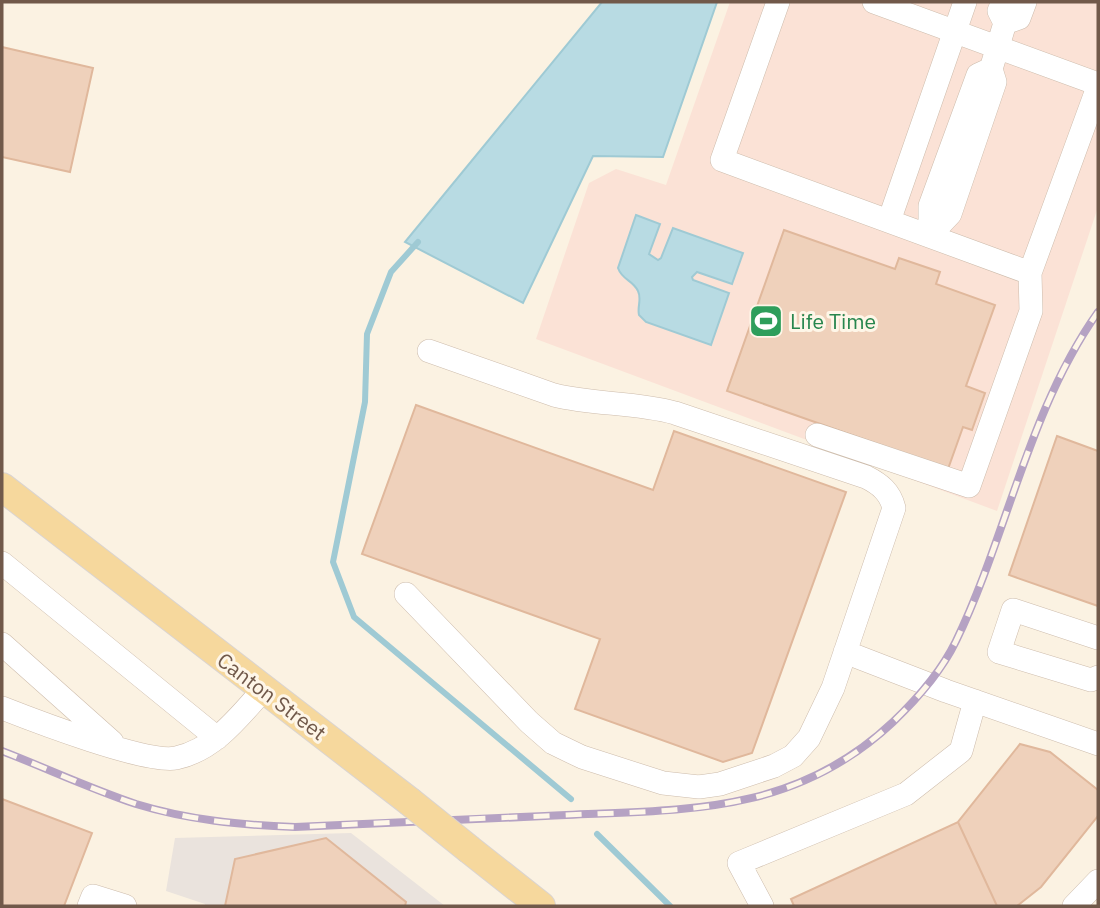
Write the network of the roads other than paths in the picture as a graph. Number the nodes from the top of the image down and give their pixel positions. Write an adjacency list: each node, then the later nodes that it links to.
1 (778, 2): 9 (lane)
2 (874, 2): 6 (lane)
3 (965, 2): 6 (lane)
4 (1025, 2): 5 (lane)
5 (1004, 12): 7 (lane)
6 (955, 31): 7 (lane); 9 (lane)
7 (998, 47): 8 (lane); 10 (lane)
8 (1098, 86): 11 (lane)
9 (889, 221): 10 (lane)
10 (930, 235): 11 (lane)
11 (1030, 274): 13 (lane)
12 (429, 351): 19 (lane)
13 (817, 435)
14 (2, 487): 21 (main road, Canton Street)
15 (2, 563): 24 (lane)
16 (406, 594): 19 (lane)
17 (1098, 638): 20 (lane)
18 (2, 644): 26 (lane)
19 (845, 652): 22 (lane)
20 (1098, 677)
21 (263, 690): 24 (lane); 30 (main road, Canton Street, bridge)
22 (975, 701): 25 (lane); 31 (lane)
23 (2, 708): 26 (lane)
24 (217, 738): 26 (lane)
25 (1098, 744)
26 (120, 748)
27 (1098, 881): 32 (lane)
28 (89, 906): 29 (lane)
29 (125, 906)
30 (541, 906)
31 (762, 906)
32 (1074, 906)

